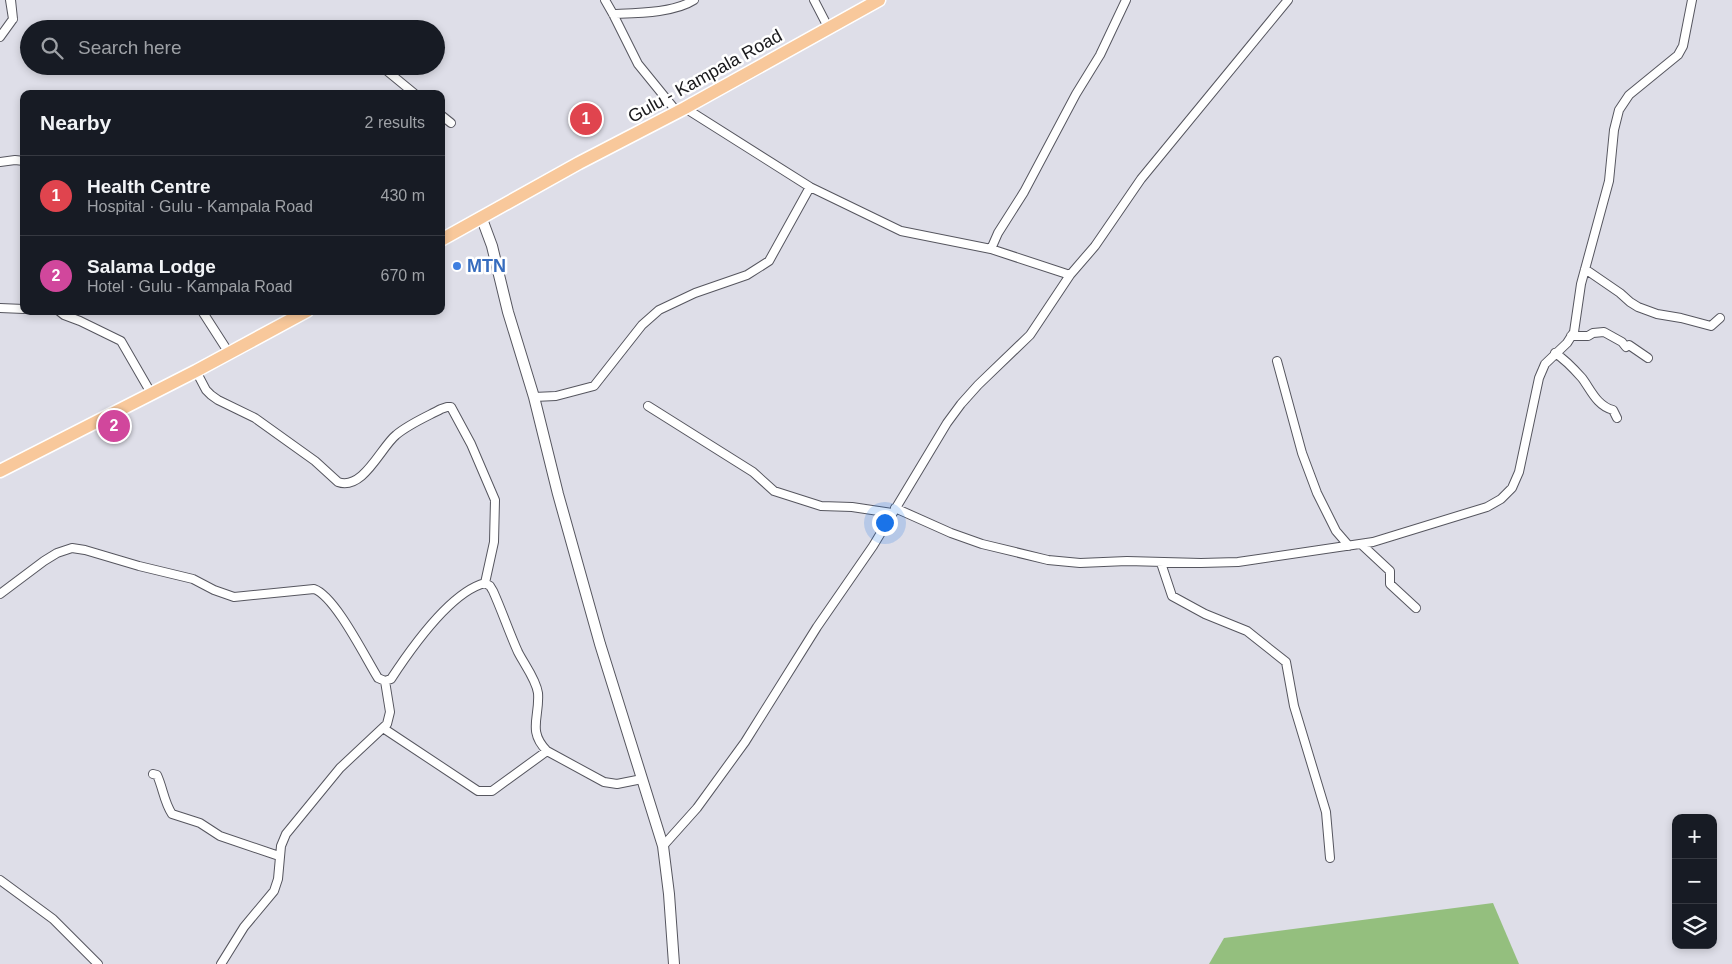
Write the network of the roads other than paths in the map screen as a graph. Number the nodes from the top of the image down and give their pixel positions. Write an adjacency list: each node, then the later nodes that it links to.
1 (11, 0): 11 (street)
2 (604, 0): 9 (street)
3 (694, 0): 9 (street)
4 (814, 0): 10 (street)
5 (879, 0): 10 (main road, Gulu - Kampala Road)
6 (1126, 0): 22 (street)
7 (1288, 0): 24 (street)
8 (1692, 0): 23 (street)
9 (614, 14): 14 (street)
10 (829, 28): 14 (main road, Gulu - Kampala Road)
11 (0, 36)
12 (392, 75): 13 (street)
13 (410, 90)
14 (681, 110): 19 (street); 20 (main road, Gulu - Kampala Road)
15 (445, 118): 16 (street)
16 (451, 123)
17 (20, 160): 18 (street)
18 (0, 162)
19 (810, 187): 22 (street); 38 (street)
20 (482, 219): 21 (main road, Gulu - Kampala Road); 38 (street)
21 (445, 238)
22 (991, 248): 24 (street)
23 (1585, 269): 30 (street); 31 (street)
24 (1070, 275): 42 (street)
25 (0, 308): 26 (street)
26 (20, 308)
27 (64, 315): 37 (street)
28 (205, 315): 32 (street)
29 (300, 315): 32 (main road)
30 (1720, 318)
31 (1571, 336): 33 (street); 34 (street)
32 (229, 353): 36 (main road)
33 (1555, 353): 40 (street); 43 (street)
34 (1648, 358)
35 (1277, 361): 44 (street)
36 (196, 371): 37 (main road); 46 (street)
37 (150, 393): 41 (main road)
38 (534, 397): 53 (street)
39 (648, 406): 42 (street)
40 (1617, 418)
41 (0, 471)
42 (894, 510): 45 (street); 54 (street)
43 (1361, 544): 44 (street); 48 (street)
44 (1349, 546): 45 (street)
45 (1161, 563): 56 (street)
46 (485, 582): 49 (street); 51 (street)
47 (0, 594): 49 (street)
48 (1416, 608)
49 (386, 682): 50 (street)
50 (383, 728): 51 (street); 55 (street)
51 (547, 751): 53 (street)
52 (153, 774): 55 (street)
53 (642, 779): 54 (street)
54 (663, 846): 60 (street)
55 (279, 856): 59 (street)
56 (1330, 858)
57 (0, 880): 58 (street)
58 (98, 964)
59 (221, 964)
60 (674, 964)

